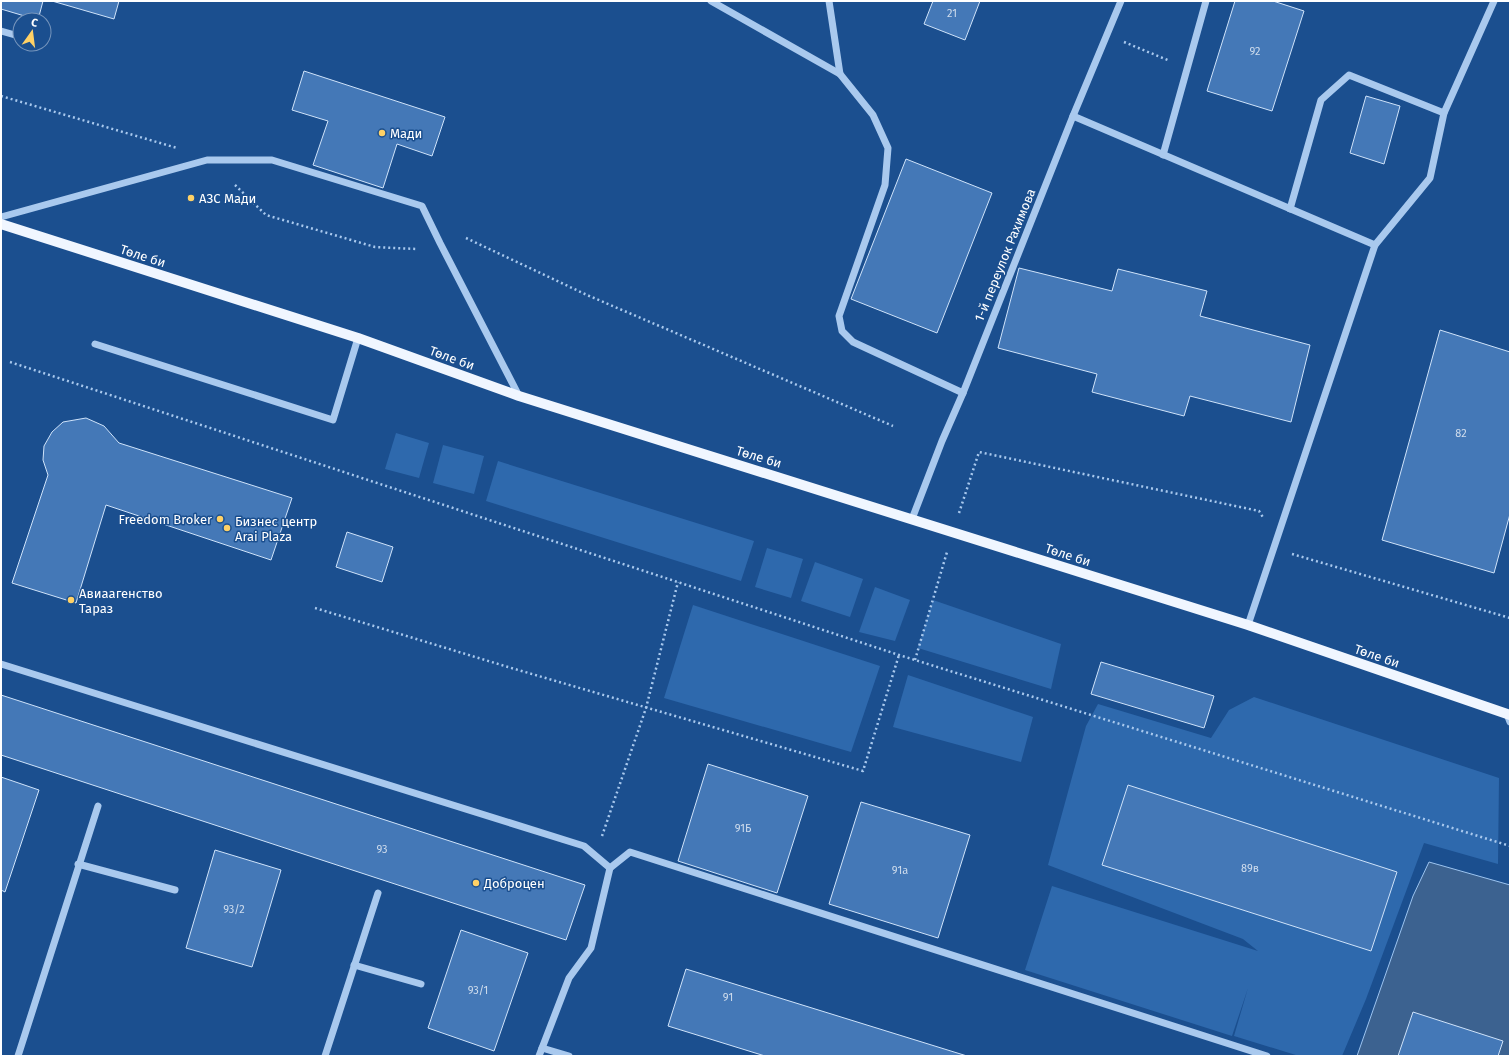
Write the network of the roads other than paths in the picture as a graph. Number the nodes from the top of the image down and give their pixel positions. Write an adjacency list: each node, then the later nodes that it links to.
1 (711, 1): 8 (street)
2 (829, 1): 8 (street)
3 (1121, 1): 10 (street, 1-й переулок Рахимова)
4 (1206, 1): 11 (street)
5 (1494, 1): 9 (street)
6 (1, 31): 7 (street)
7 (12, 34)
8 (840, 74): 18 (street)
9 (1444, 113): 12 (street); 15 (street)
10 (1073, 116): 11 (street); 18 (street, 1-й переулок Рахимова)
11 (1163, 155): 12 (street)
12 (1290, 208): 15 (street)
13 (1, 217): 19 (street)
14 (1, 224): 16 (main road, Төле би)
15 (1376, 245): 21 (street)
16 (358, 338): 17 (street); 19 (main road, Төле би)
17 (95, 344)
18 (963, 393): 20 (street, 1-й переулок Рахимова)
19 (519, 396): 20 (main road, Төле би)
20 (912, 519): 21 (main road, Төле би)
21 (1248, 625): 23 (main road, Төле би)
22 (1, 664): 26 (street)
23 (1509, 717)
24 (98, 806): 25 (street)
25 (78, 864): 27 (street); 32 (street)
26 (610, 868): 31 (street); 36 (street)
27 (175, 890)
28 (378, 893): 29 (street)
29 (354, 964): 30 (street); 33 (street)
30 (421, 984)
31 (542, 1048): 34 (street); 35 (street)
32 (18, 1056)
33 (325, 1056)
34 (539, 1056)
35 (569, 1056)
36 (1267, 1056)

